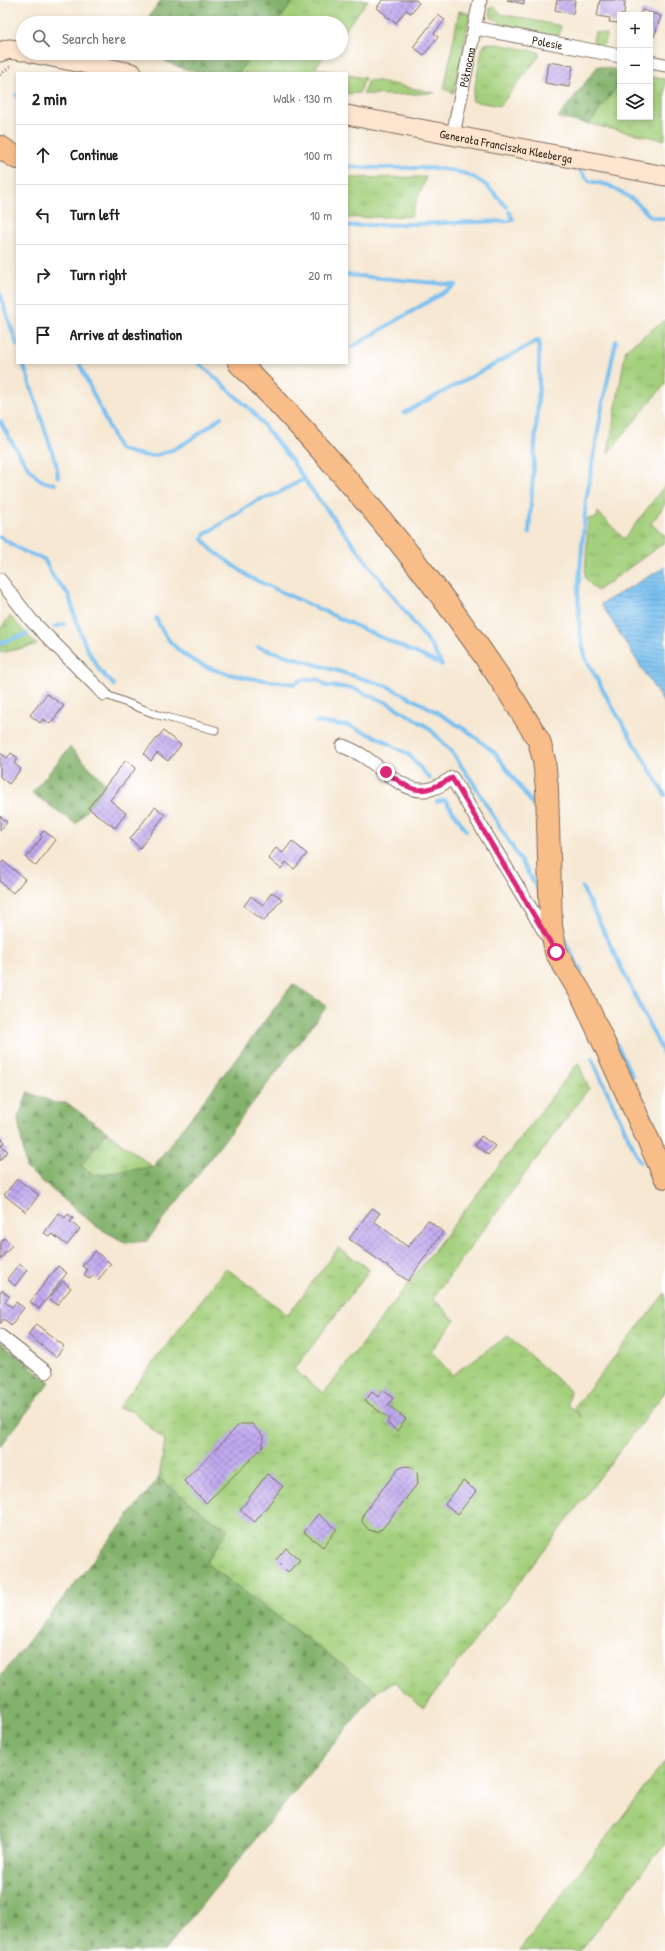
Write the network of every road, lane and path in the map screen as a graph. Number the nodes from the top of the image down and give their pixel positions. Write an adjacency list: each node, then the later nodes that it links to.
1 (480, 0): 2 (street, Północna)
2 (475, 28): 3 (street, Polesie); 9 (street, Północna)
3 (617, 55)
4 (67, 60): 7 (main road)
5 (653, 63): 6 (street)
6 (665, 65)
7 (127, 72)
8 (348, 114): 9 (main road, Generała Franciszka Kleeberga)
9 (453, 135): 12 (main road, Generała Franciszka Kleeberga)
10 (0, 147): 11 (highway)
11 (16, 157)
12 (665, 176)
13 (240, 364): 18 (highway)
14 (0, 580): 15 (street)
15 (104, 694): 16 (lane)
16 (215, 730)
17 (344, 746): 18 (street)
18 (556, 952): 19 (highway)
19 (665, 1177)
20 (0, 1336): 21 (street)
21 (46, 1372)

